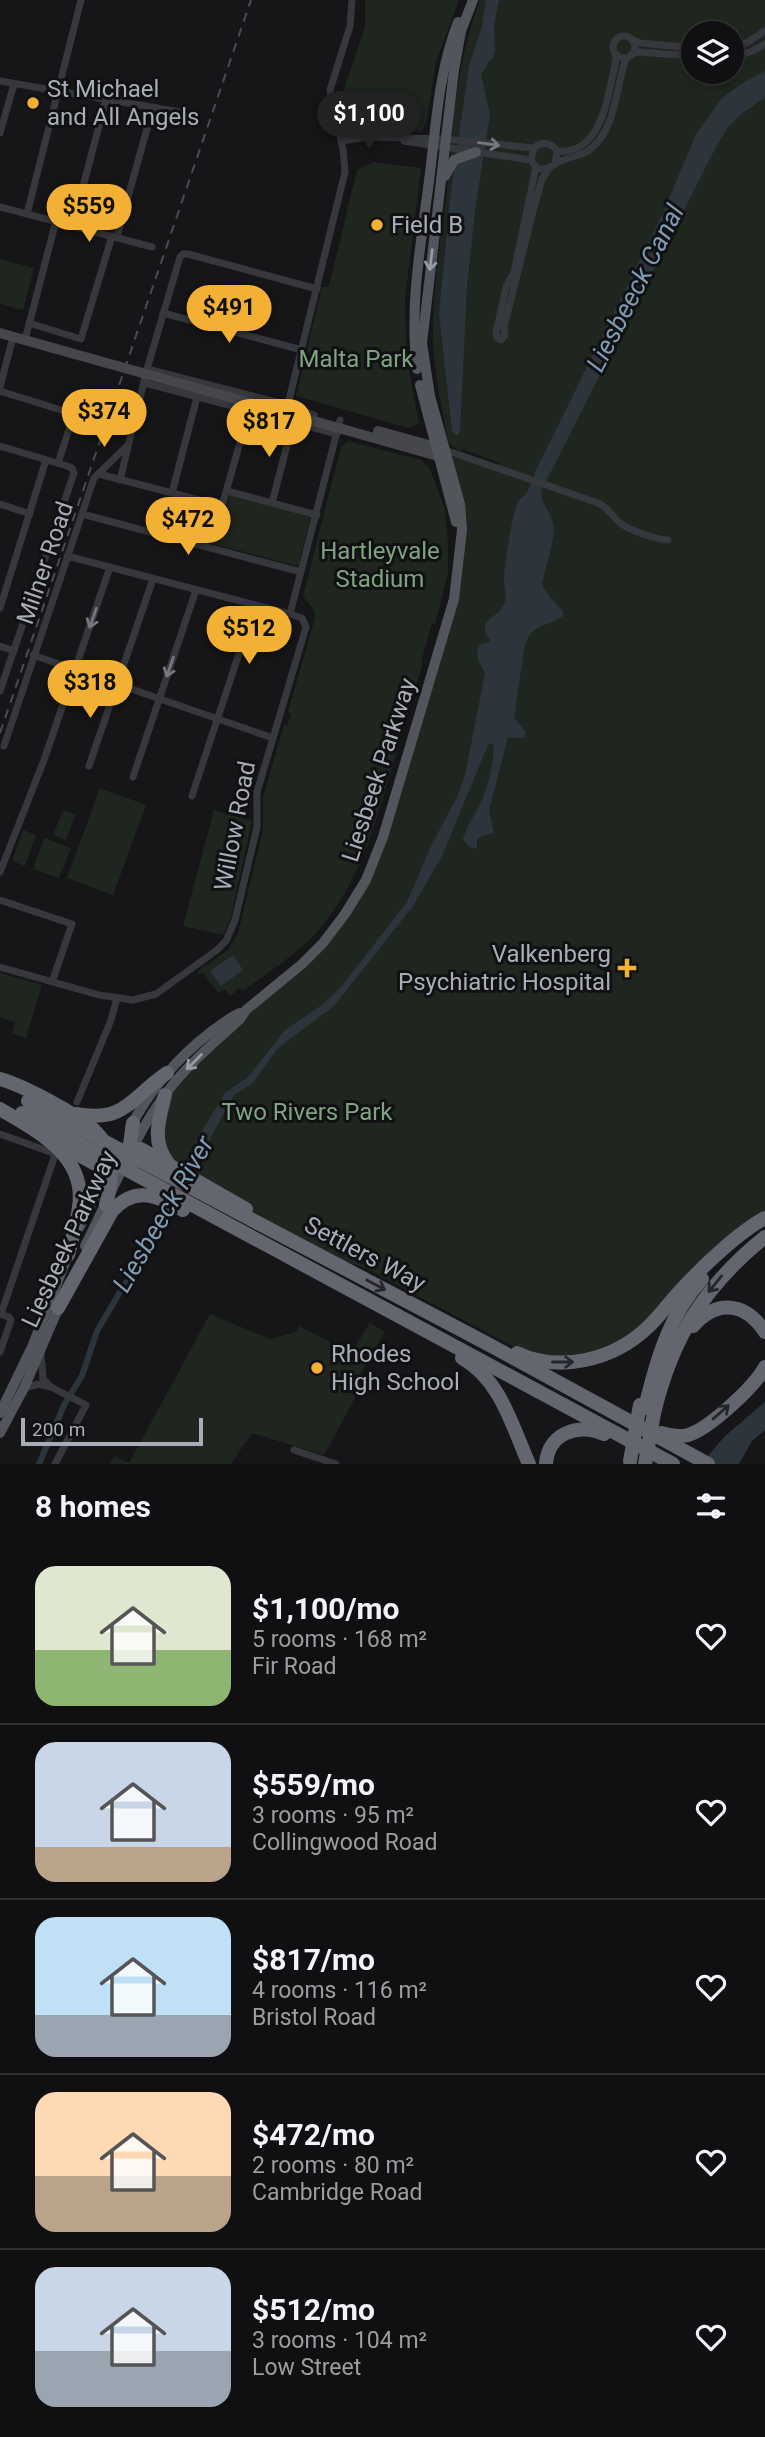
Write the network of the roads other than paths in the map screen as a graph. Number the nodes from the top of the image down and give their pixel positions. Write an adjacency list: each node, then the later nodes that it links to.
1 (82, 0): 16 (street)
2 (352, 0): 21 (street)
3 (467, 0): 22 (main road, Liesbeek Parkway)
4 (473, 0): 22 (main road, Liesbeek Parkway)
5 (765, 31): 7 (street)
6 (632, 40): 9 (street); 11 (street); 13 (street)
7 (744, 43)
8 (765, 44): 10 (street)
9 (681, 47)
10 (744, 54)
11 (615, 55): 13 (street); 24 (street)
12 (681, 55): 13 (street)
13 (629, 56): 27 (street)
14 (0, 81): 15 (street)
15 (14, 84): 16 (street); 20 (street)
16 (58, 92): 17 (street); 30 (street)
17 (106, 99): 18 (street); 32 (street)
18 (153, 107): 19 (street); 33 (street)
19 (197, 115)
20 (0, 134)
21 (341, 141): 22 (street); 35 (street)
22 (439, 143): 23 (street, one-way to 23); 25 (street); 28 (main road, Liesbeek Parkway); 51 (main road, Liesbeek Parkway)
23 (534, 148): 24 (street); 26 (street)
24 (556, 151): 27 (street)
25 (476, 152): 26 (street); 28 (main road)
26 (534, 164): 27 (street); 27 (street)
27 (552, 166)
28 (439, 194): 51 (main road, Liesbeek Parkway, one-way to 51)
29 (0, 207): 30 (street)
30 (27, 214): 31 (street)
31 (56, 221): 32 (street); 37 (street)
32 (73, 225): 33 (street)
33 (115, 237): 34 (street); 37 (street)
34 (152, 247)
35 (317, 289): 36 (street); 40 (street)
36 (163, 313): 40 (street); 41 (street)
37 (29, 323): 39 (street)
38 (0, 333): 39 (main road)
39 (19, 339): 43 (street); 45 (main road, bridge)
40 (302, 350): 46 (street)
41 (147, 369): 42 (street); 46 (street)
42 (145, 383): 44 (street); 49 (street)
43 (0, 389): 53 (street)
44 (197, 397): 45 (street); 57 (street)
45 (249, 407): 46 (main road); 47 (street); 56 (street)
46 (287, 409): 48 (main road); 48 (main road)
47 (293, 422): 48 (street); 58 (street)
48 (338, 427): 51 (main road); 62 (street)
49 (129, 444): 54 (street, Milner Road); 55 (street)
50 (0, 446): 52 (street)
51 (442, 453): 63 (street); 90 (main road, Liesbeek Parkway)
52 (46, 460): 53 (street); 60 (street)
53 (58, 463): 73 (street)
54 (99, 474): 55 (street); 61 (street, Milner Road)
55 (120, 480): 57 (street)
56 (227, 491): 57 (street); 58 (street)
57 (172, 493)
58 (272, 503): 62 (street)
59 (0, 505): 60 (street)
60 (30, 514): 70 (street)
61 (82, 514): 64 (street, Milner Road); 66 (street)
62 (317, 514): 66 (street)
63 (668, 540)
64 (67, 556): 65 (street); 74 (street, Milner Road)
65 (110, 567): 67 (street); 75 (street, one-way to 75)
66 (301, 572): 71 (street)
67 (153, 579): 68 (street); 76 (street)
68 (196, 590): 69 (street); 78 (street, one-way to 78)
69 (255, 605): 71 (street); 79 (street)
70 (0, 608)
71 (290, 614): 80 (street, Willow Road)
72 (0, 646): 73 (street)
73 (14, 650): 77 (street)
74 (33, 655): 75 (street); 81 (street, Milner Road)
75 (75, 669): 76 (street); 85 (street)
76 (117, 684): 78 (street); 82 (street)
77 (0, 691)
78 (160, 698): 79 (street); 83 (street)
79 (217, 718): 80 (street); 84 (street)
80 (273, 738): 89 (street, Willow Road)
81 (4, 746)
82 (89, 766)
83 (133, 777)
84 (192, 796)
85 (0, 872)
86 (0, 900): 88 (street)
87 (0, 967): 88 (street)
88 (52, 982): 89 (street)
89 (117, 998): 97 (street)
90 (246, 1010): 91 (main road, Liesbeek Parkway); 94 (main road, Liesbeek Parkway, one-way to 94)
91 (167, 1073): 97 (highway); 99 (main road, Liesbeek Parkway)
92 (0, 1079): 97 (highway)
93 (0, 1085): 96 (highway, Settlers Way)
94 (165, 1095): 102 (main road, Liesbeek Parkway); 104 (highway)
95 (0, 1101): 96 (highway, Settlers Way)
96 (25, 1107): 108 (highway, Settlers Way, bridge)
97 (74, 1107): 103 (highway)
98 (0, 1109): 100 (highway)
99 (133, 1123): 102 (highway); 103 (main road, Liesbeek Parkway)
100 (37, 1132): 103 (highway); 111 (highway)
101 (0, 1133): 114 (street)
102 (132, 1153): 103 (highway); 104 (highway); 105 (highway); 106 (main road, Liesbeek Parkway)
103 (112, 1163): 106 (highway); 111 (main road, Liesbeek Parkway)
104 (174, 1169): 110 (highway)
105 (163, 1199): 112 (highway); 113 (highway)
106 (106, 1205): 113 (main road, Liesbeek Parkway)
107 (765, 1220): 117 (highway, one-way to 107); 125 (highway)
108 (254, 1230): 110 (highway, Settlers Way); 112 (highway, Settlers Way)
109 (765, 1237): 125 (highway, one-way to 125)
110 (315, 1253): 117 (highway, Settlers Way, one-way to 117)
111 (68, 1255): 123 (main road, Liesbeek Parkway)
112 (293, 1259): 115 (highway, Settlers Way)
113 (58, 1308): 119 (main road, Liesbeek Parkway)
114 (1, 1314): 118 (street)
115 (409, 1322): 128 (highway, Settlers Way); 133 (highway)
116 (765, 1332): 125 (highway)
117 (486, 1343): 126 (highway, Settlers Way)
118 (0, 1352)
119 (40, 1352): 121 (street); 122 (main road, Liesbeek Parkway)
120 (765, 1367): 126 (highway, one-way to 120)
121 (51, 1387): 122 (street); 131 (street)
122 (24, 1388): 127 (main road, Liesbeek Parkway)
123 (5, 1393): 124 (main road, Liesbeek Parkway)
124 (1, 1407)
125 (649, 1407): 130 (highway, bridge)
126 (628, 1420): 136 (highway, Settlers Way)
127 (0, 1433)
128 (632, 1442): 134 (highway); 135 (highway, Settlers Way)
129 (294, 1450): 132 (street)
130 (634, 1463)
131 (55, 1464)
132 (337, 1464)
133 (529, 1464)
134 (546, 1464)
135 (673, 1464)
136 (708, 1464)

